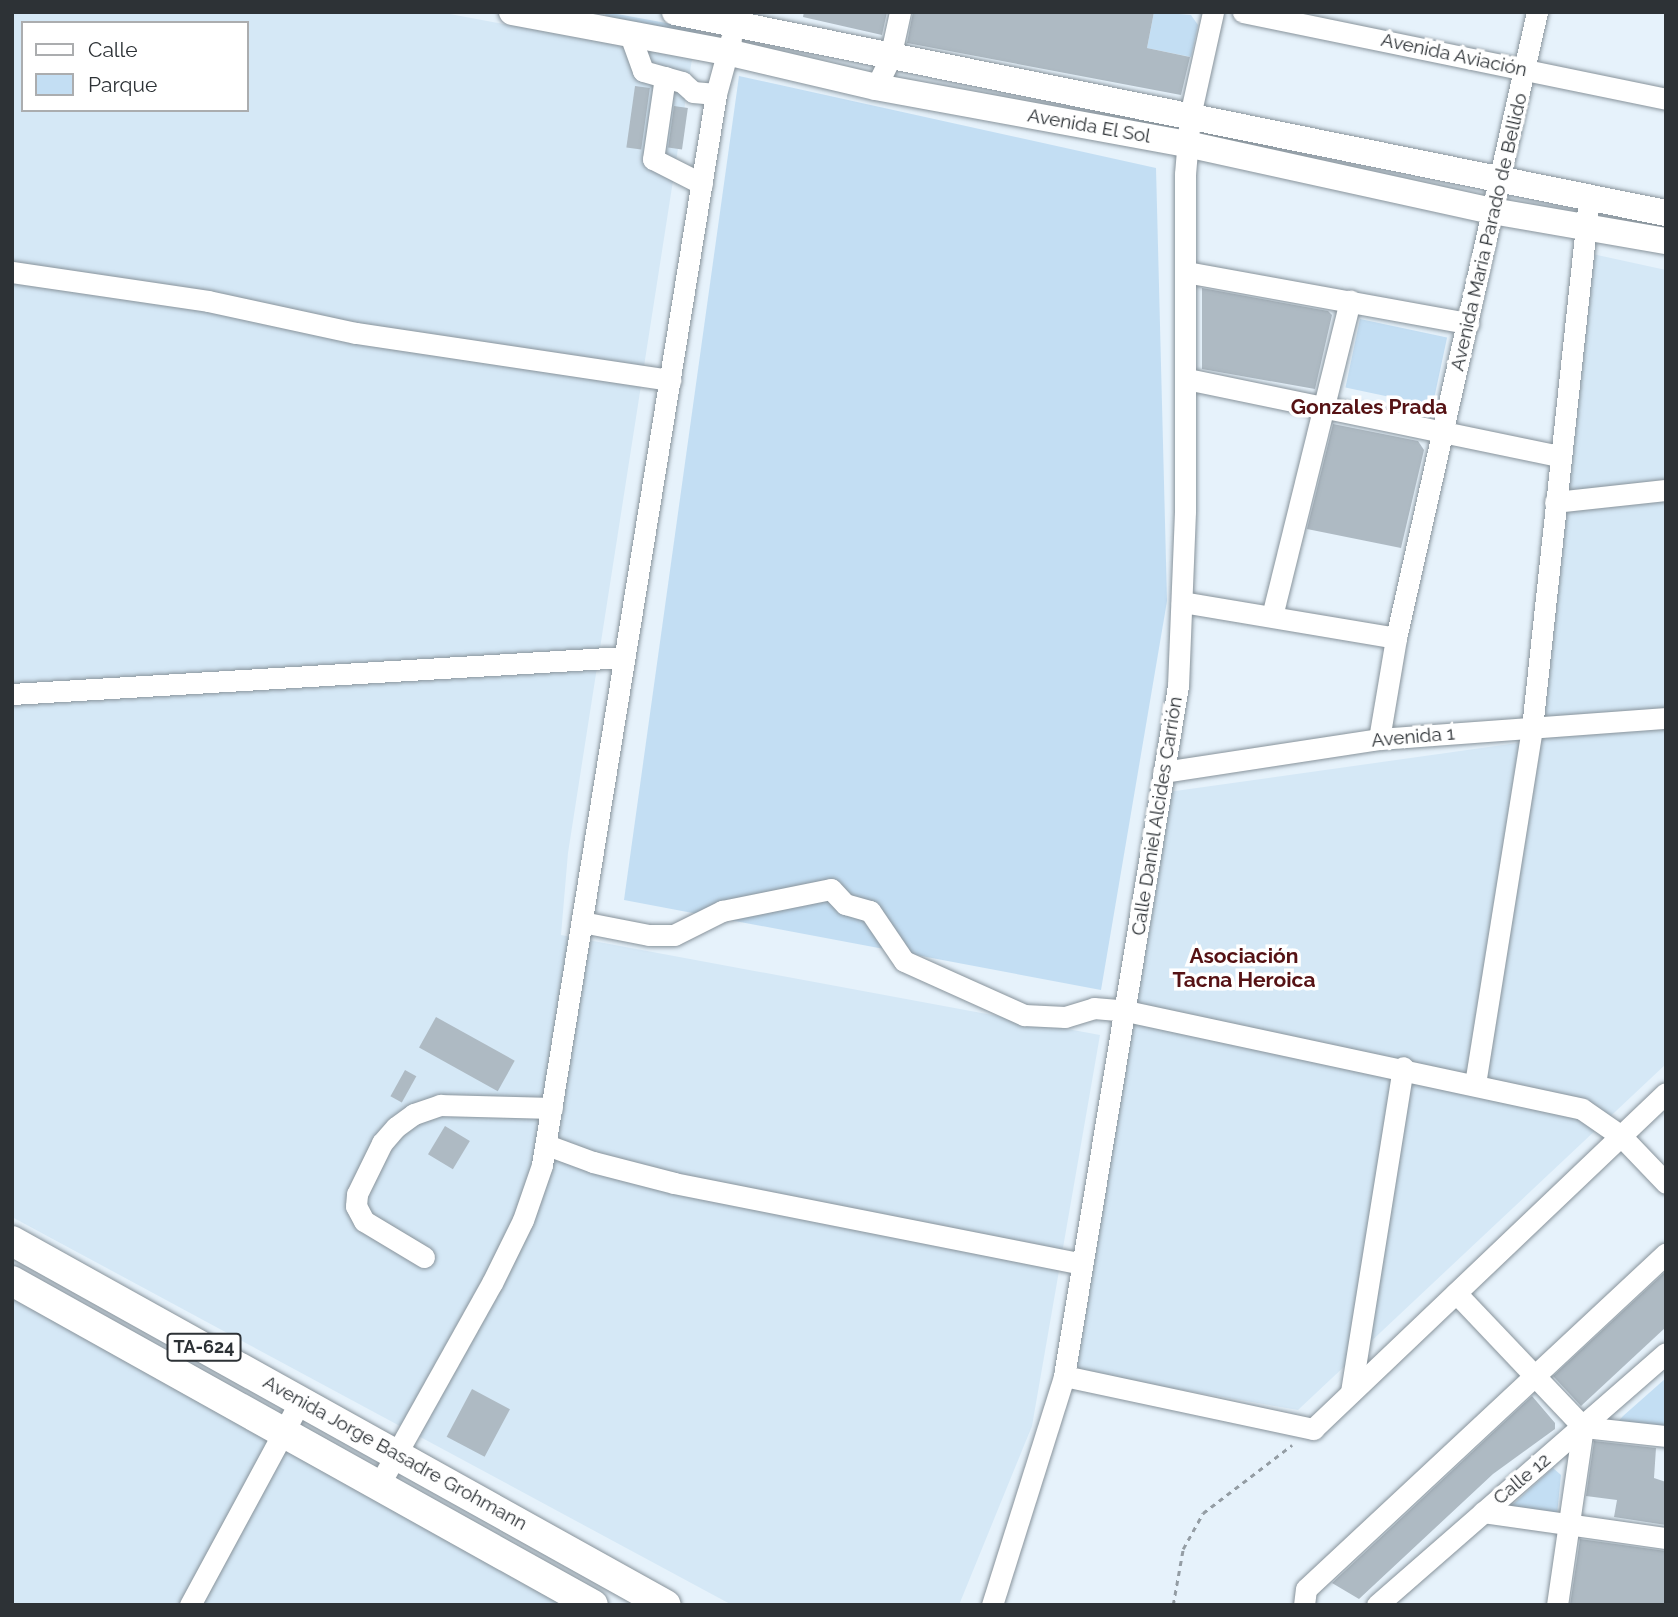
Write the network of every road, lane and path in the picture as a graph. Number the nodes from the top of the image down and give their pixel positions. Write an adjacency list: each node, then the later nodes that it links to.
1 (512, 12): 7 (main road, Avenida El Sol)
2 (675, 12): 8 (main road, Avenida El Sol)
3 (900, 12): 11 (street)
4 (1213, 12): 17 (street, Calle Daniel Alcides Carrión)
5 (1243, 12): 12 (street, Avenida Aviación)
6 (1537, 12): 12 (street, Avenida Maria Parado de Bellido)
7 (581, 18): 9 (main road, Avenida El Sol)
8 (732, 25): 10 (street); 11 (main road, Avenida El Sol)
9 (630, 35): 10 (main road, Avenida El Sol); 13 (street)
10 (731, 54): 14 (main road, Avenida El Sol); 15 (street)
11 (890, 58): 14 (street); 17 (main road, Avenida El Sol)
12 (1525, 70): 16 (street, Avenida Aviación); 19 (street, Avenida Maria Parado de Bellido)
13 (665, 77): 15 (street); 20 (street)
14 (876, 87): 18 (main road, Avenida El Sol)
15 (716, 94): 20 (street)
16 (1666, 99)
17 (1190, 116): 18 (street, Calle Daniel Alcides Carrión); 19 (main road, Avenida El Sol)
18 (1188, 144): 22 (main road, Avenida El Sol); 27 (street, Calle Daniel Alcides Carrión)
19 (1501, 180): 21 (main road, Avenida El Sol); 22 (street, Avenida Maria Parado de Bellido)
20 (702, 184): 31 (street)
21 (1589, 198): 23 (main road, Avenida El Sol); 24 (street)
22 (1492, 211): 24 (main road, Avenida El Sol); 29 (street, Avenida Maria Parado de Bellido)
23 (1666, 213)
24 (1584, 225): 25 (main road, Avenida El Sol); 34 (street)
25 (1666, 241)
26 (12, 272): 31 (street)
27 (1186, 272): 28 (street); 30 (street, Calle Daniel Alcides Carrión)
28 (1350, 301): 29 (street); 32 (street)
29 (1468, 323): 33 (street, Avenida Maria Parado de Bellido)
30 (1187, 379): 32 (street); 37 (street, Calle Daniel Alcides Carrión)
31 (671, 380): 40 (street)
32 (1322, 410): 33 (street); 38 (street)
33 (1445, 433): 34 (street); 39 (street, Avenida Maria Parado de Bellido)
34 (1560, 456): 36 (street)
35 (1666, 490): 36 (street)
36 (1555, 502): 43 (street)
37 (1182, 602): 38 (street); 45 (street, Calle Daniel Alcides Carrión)
38 (1272, 616): 39 (street)
39 (1396, 639): 44 (street, Avenida Maria Parado de Bellido)
40 (624, 657): 41 (street); 46 (street)
41 (12, 694)
42 (1666, 718): 43 (street, Avenida 1)
43 (1532, 728): 44 (street, Avenida 1); 49 (street)
44 (1379, 739): 45 (street, Avenida 1)
45 (1163, 772): 47 (street, Calle Daniel Alcides Carrión)
46 (582, 922): 47 (street); 51 (street)
47 (1126, 1011): 48 (street); 58 (street, Calle Daniel Alcides Carrión)
48 (1403, 1067): 49 (street); 64 (street)
49 (1475, 1084): 52 (street)
50 (1666, 1093): 52 (street)
51 (552, 1108): 53 (street); 57 (street)
52 (1621, 1136): 54 (street); 60 (street)
53 (547, 1145): 58 (street); 70 (street)
54 (1666, 1183)
55 (12, 1241): 65 (highway, Avenida Jorge Basadre Grohmann / TA-624)
56 (1666, 1253): 62 (street)
57 (424, 1256)
58 (1082, 1265): 63 (street, Calle Daniel Alcides Carrión)
59 (12, 1281): 68 (highway, Avenida Jorge Basadre Grohmann / TA-624)
60 (1456, 1293): 62 (street); 64 (street)
61 (1666, 1353): 66 (street, Calle 12)
62 (1533, 1374): 66 (street); 80 (street)
63 (1064, 1376): 67 (street); 78 (street, Calle Daniel Alcides Carrión)
64 (1351, 1392): 67 (street)
65 (301, 1400): 68 (street); 70 (highway, Avenida Jorge Basadre Grohmann / TA-624)
66 (1583, 1427): 69 (street); 72 (street, Calle 12); 73 (street)
67 (1313, 1429): 79 (path)
68 (284, 1432): 71 (highway, Avenida Jorge Basadre Grohmann / TA-624); 75 (street)
69 (1666, 1436)
70 (397, 1453): 71 (street); 77 (highway, Avenida Jorge Basadre Grohmann / TA-624)
71 (379, 1485): 76 (highway, Avenida Jorge Basadre Grohmann / TA-624)
72 (1483, 1512): 73 (street); 81 (street, Calle 12)
73 (1566, 1526): 74 (street); 82 (street)
74 (1666, 1538)
75 (190, 1605)
76 (593, 1605)
77 (666, 1605)
78 (992, 1605)
79 (1173, 1605)
80 (1304, 1605)
81 (1377, 1605)
82 (1557, 1605)

